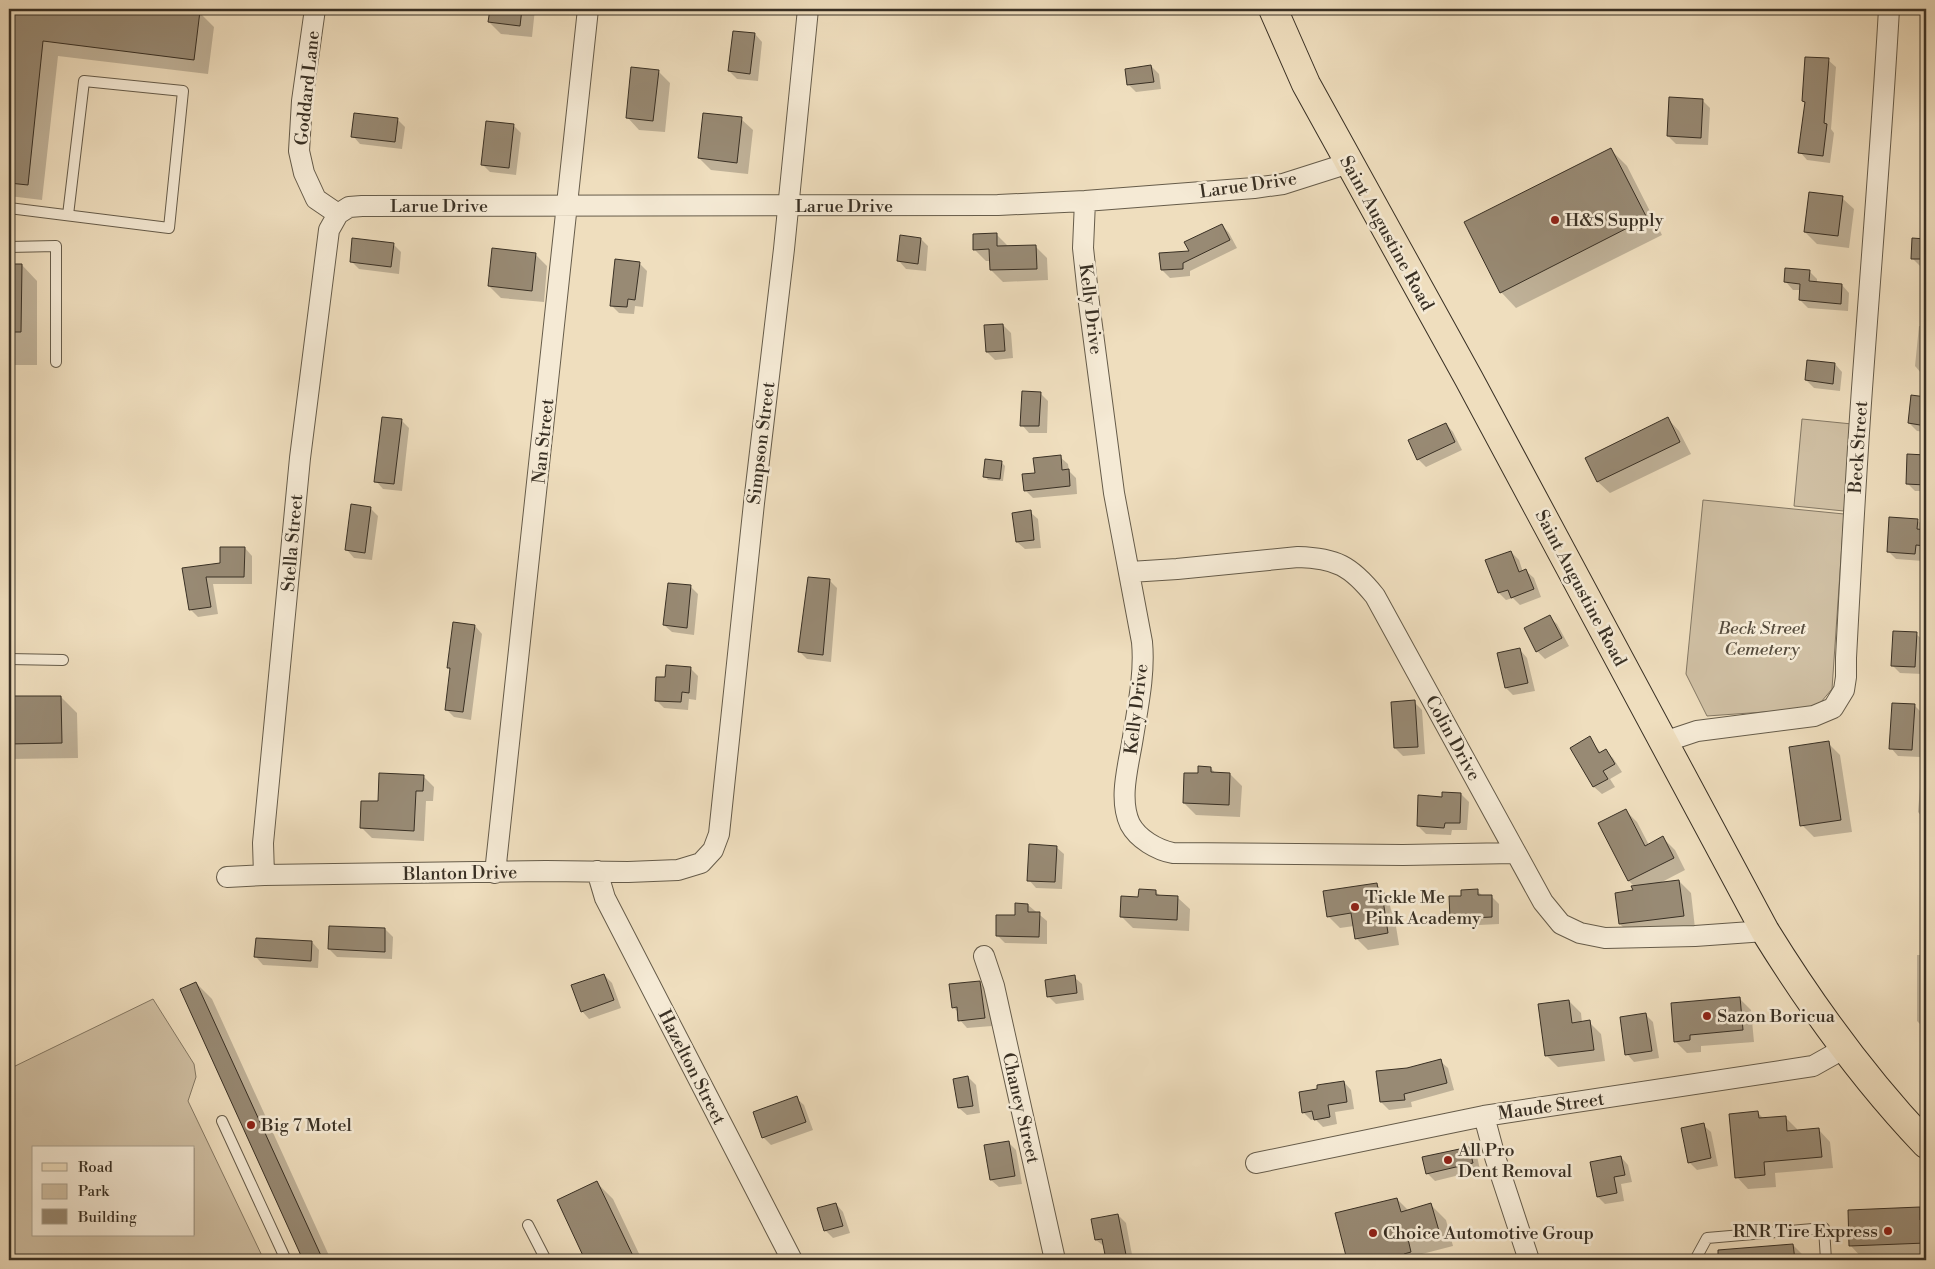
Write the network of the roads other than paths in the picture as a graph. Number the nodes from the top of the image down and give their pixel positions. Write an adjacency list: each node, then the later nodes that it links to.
1 (315, 9): 11 (street, Goddard Lane)
2 (588, 9): 8 (street, Nan Street)
3 (808, 9): 9 (street, Simpson Street)
4 (1273, 9): 6 (main road, Saint Augustine Road)
5 (1889, 9): 18 (street, Beck Street)
6 (1348, 163): 7 (street, Larue Drive); 18 (main road, Saint Augustine Road)
7 (1085, 201): 9 (street, Larue Drive); 15 (street, Kelly Drive)
8 (567, 206): 9 (street, Larue Drive); 11 (street, Larue Drive); 22 (street, Nan Street)
9 (788, 206): 20 (street, Simpson Street)
10 (9, 208): 12 (lane)
11 (338, 214): 23 (street, Stella Street)
12 (68, 215): 12 (lane)
13 (9, 247): 14 (lane)
14 (56, 362)
15 (1130, 572): 19 (street, Colin Drive); 19 (street, Kelly Drive)
16 (9, 659): 17 (lane)
17 (63, 660)
18 (1664, 742): 25 (main road, Saint Augustine Road)
19 (1515, 853): 25 (street, Colin Drive)
20 (693, 865): 21 (street, Blanton Drive)
21 (597, 871): 22 (street, Blanton Drive); 35 (street, Hazelton Street)
22 (495, 873): 23 (street, Blanton Drive)
23 (264, 875): 24 (street, Blanton Drive)
24 (227, 877)
25 (1765, 931): 27 (main road, Saint Augustine Road)
26 (984, 956): 36 (street, Chaney Street)
27 (1844, 1048): 28 (street, Maude Street); 30 (main road, Saint Augustine Road)
28 (1484, 1116): 31 (street, Maude Street); 37 (street)
29 (222, 1121): 33 (lane)
30 (1926, 1144)
31 (1256, 1163)
32 (528, 1225): 34 (lane)
33 (286, 1260)
34 (546, 1260)
35 (792, 1260)
36 (1055, 1260)
37 (1529, 1260)
38 (1695, 1260): 39 (lane)
39 (1826, 1260)

